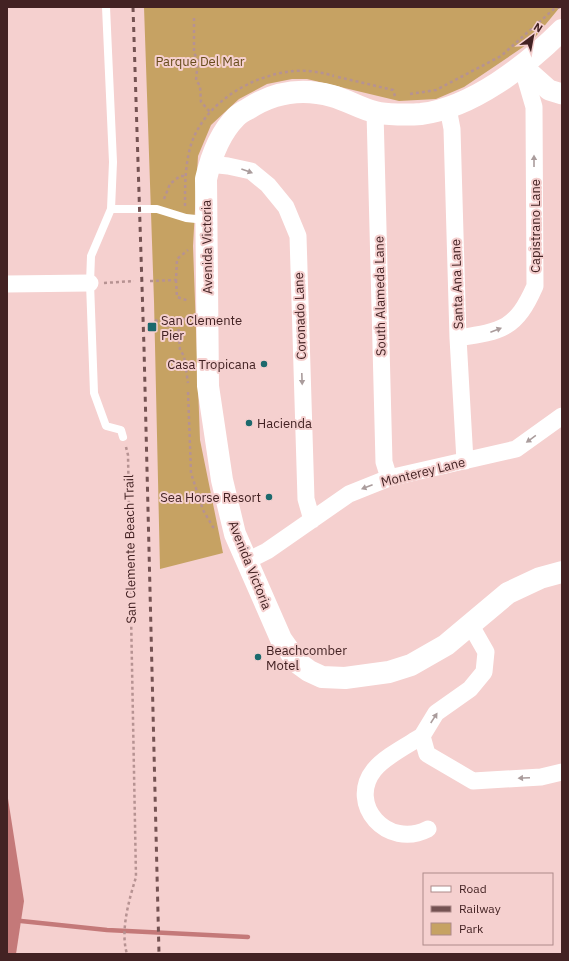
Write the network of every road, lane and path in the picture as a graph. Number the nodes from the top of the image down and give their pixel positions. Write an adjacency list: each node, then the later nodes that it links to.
1 (106, 7): 12 (lane)
2 (194, 18): 8 (path)
3 (562, 30): 4 (main road, Avenida Victoria)
4 (522, 66): 5 (street); 6 (main road, Avenida Victoria); 24 (street, Capistrano Lane, one-way to 4)
5 (562, 94)
6 (448, 108): 7 (main road, Avenida Victoria); 24 (street, Santa Ana Lane)
7 (375, 112): 9 (main road, Avenida Victoria); 28 (street, South Alameda Lane)
8 (211, 113)
9 (209, 164): 13 (main road, Avenida Victoria); 29 (street, Coronado Lane, one-way to 29)
10 (180, 176): 11 (path)
11 (165, 195)
12 (111, 209): 13 (lane); 18 (lane)
13 (206, 220): 21 (main road, Avenida Victoria)
14 (177, 259): 15 (path)
15 (176, 280): 17 (path); 20 (path)
16 (134, 281): 18 (path)
17 (150, 281)
18 (95, 283): 19 (street); 26 (lane)
19 (7, 284)
20 (177, 297)
21 (208, 308): 23 (path); 30 (main road, Avenida Victoria)
22 (155, 320): 23 (path)
23 (178, 323): 30 (path)
24 (458, 338): 27 (street, Santa Ana Lane)
25 (562, 416): 27 (street, Monterey Lane, one-way to 27)
26 (123, 437): 37 (path, San Clemente Beach Trail)
27 (465, 461): 28 (street, Monterey Lane)
28 (389, 478): 29 (street, Monterey Lane, one-way to 29)
29 (312, 520): 31 (street, Monterey Lane)
30 (235, 534): 31 (main road, Avenida Victoria)
31 (246, 561): 33 (main road, Avenida Victoria)
32 (562, 572): 33 (main road, Avenida Victoria)
33 (470, 624): 34 (street, one-way to 33)
34 (422, 736): 35 (street, one-way to 34); 36 (street)
35 (562, 772)
36 (428, 829)
37 (127, 954)

